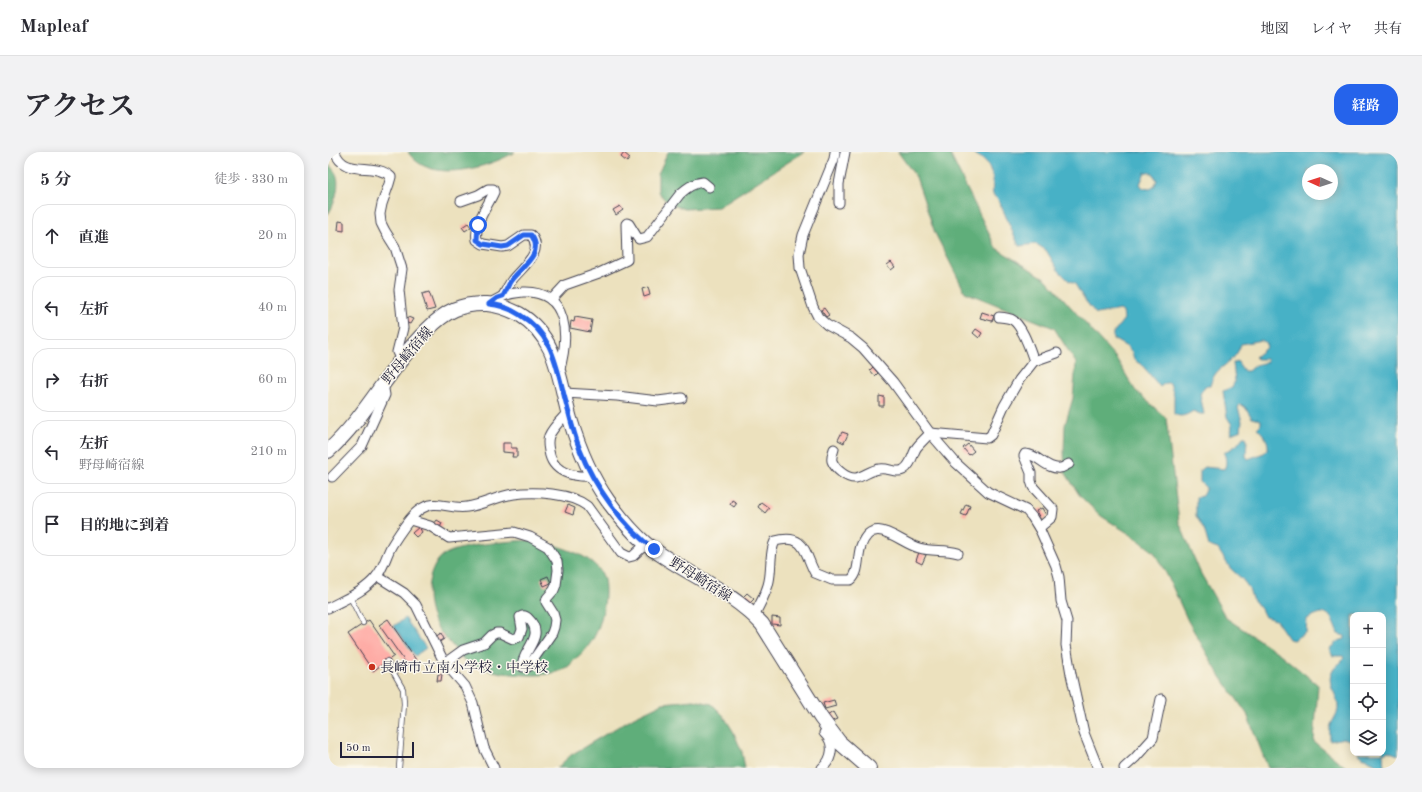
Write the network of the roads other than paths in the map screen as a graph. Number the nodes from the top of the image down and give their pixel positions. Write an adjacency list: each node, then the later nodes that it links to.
1 (335, 152): 12 (street)
2 (836, 152): 19 (street)
3 (845, 152): 6 (street)
4 (709, 187): 8 (street)
5 (461, 201): 7 (street)
6 (839, 203)
7 (503, 296): 8 (street); 9 (street)
8 (551, 300): 14 (street)
9 (489, 304): 12 (main road, 野母崎宿線); 14 (main road, 野母崎宿線)
10 (998, 317): 13 (street)
11 (1057, 353): 13 (street)
12 (401, 360): 15 (main road, 野母崎宿線)
13 (1034, 361): 19 (street)
14 (559, 372): 16 (main road, 野母崎宿線)
15 (383, 384): 21 (main road, 野母崎宿線); 24 (street)
16 (564, 392): 17 (street); 18 (main road, 野母崎宿線)
17 (682, 398)
18 (568, 412): 23 (main road, 野母崎宿線); 23 (street)
19 (930, 433): 20 (street); 26 (street)
20 (834, 449)
21 (328, 451)
22 (1069, 464): 26 (street)
23 (592, 476): 27 (main road, 野母崎宿線)
24 (332, 477)
25 (410, 520): 27 (street); 29 (street); 35 (street)
26 (1039, 528): 42 (street)
27 (646, 544): 32 (main road, 野母崎宿線)
28 (958, 553): 32 (street)
29 (377, 576): 30 (street); 35 (street)
30 (350, 596): 31 (street); 33 (lane)
31 (328, 608)
32 (754, 616): 37 (main road, 野母崎宿線)
33 (363, 624)
34 (387, 661): 38 (lane)
35 (445, 663): 39 (street)
36 (1161, 700): 43 (street)
37 (824, 722): 40 (street); 41 (main road, 野母崎宿線)
38 (400, 768)
39 (494, 768)
40 (822, 768)
41 (869, 768)
42 (1098, 768)
43 (1124, 768)

